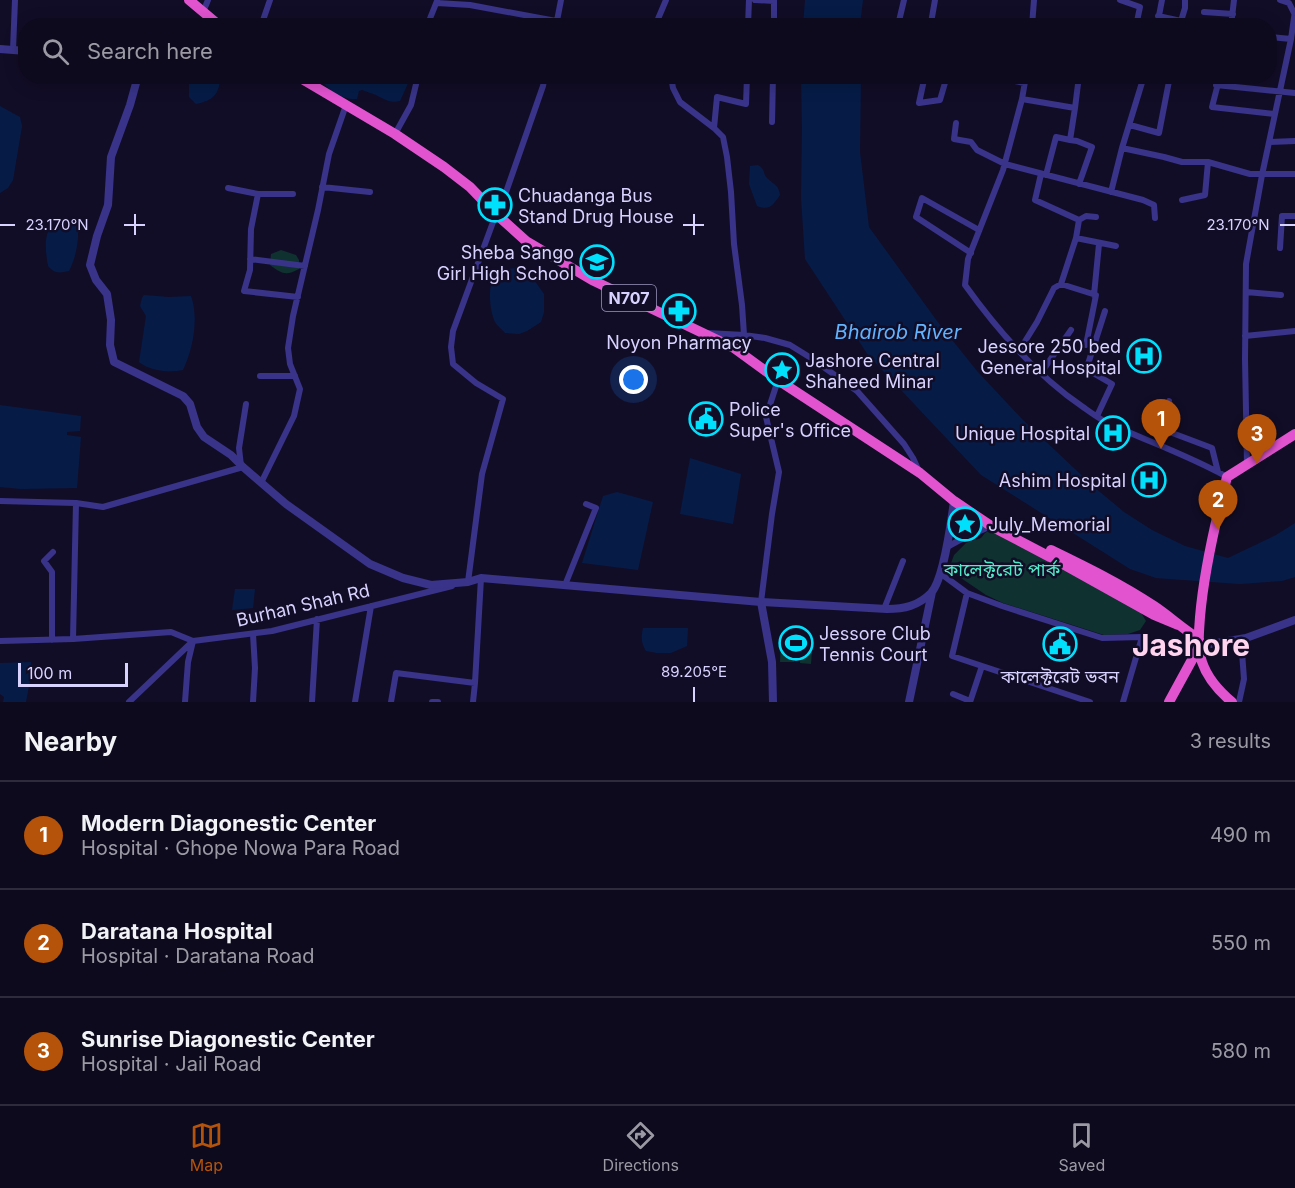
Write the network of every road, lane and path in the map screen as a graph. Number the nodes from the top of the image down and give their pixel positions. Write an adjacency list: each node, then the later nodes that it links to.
1 (15, 0): 42 (street)
2 (189, 0): 20 (highway)
3 (208, 0): 20 (street)
4 (270, 0): 25 (street)
5 (561, 0): 28 (street)
6 (666, 0): 29 (street)
7 (749, 0): 30 (street)
8 (755, 0): 18 (street)
9 (904, 0): 32 (street)
10 (935, 0): 33 (street)
11 (1034, 0): 34 (street)
12 (1120, 0): 35 (street)
13 (1162, 0): 23 (street)
14 (1185, 0): 37 (street)
15 (1234, 0): 22 (street)
16 (1280, 0): 21 (street)
17 (437, 1): 26 (street); 27 (street)
18 (774, 1): 31 (street)
19 (1204, 12): 22 (street)
20 (203, 13): 24 (highway)
21 (1295, 13): 40 (street)
22 (1233, 14): 38 (street)
23 (1158, 16): 36 (street)
24 (210, 18)
25 (264, 18)
26 (430, 18)
27 (531, 18)
28 (557, 18)
29 (658, 18)
30 (748, 18)
31 (774, 18)
32 (900, 18)
33 (932, 18)
34 (1033, 18)
35 (1138, 18)
36 (1167, 18)
37 (1182, 18)
38 (1232, 18)
39 (1277, 38): 40 (street)
40 (1291, 39): 58 (street)
41 (0, 49): 42 (street)
42 (13, 50): 43 (street)
43 (18, 50)
44 (136, 84): 121 (street)
45 (311, 84): 61 (highway, N707)
46 (416, 84): 68 (street)
47 (543, 84): 86 (street)
48 (672, 84): 67 (street)
49 (747, 84): 67 (street)
50 (773, 84): 64 (street)
51 (923, 84): 52 (street)
52 (945, 84)
53 (1024, 84): 60 (street)
54 (1078, 84): 62 (street)
55 (1142, 84): 66 (street)
56 (1168, 84): 66 (street)
57 (1216, 85): 58 (street); 63 (street)
58 (1280, 91): 59 (street); 63 (street)
59 (1295, 93)
60 (1022, 99): 62 (street); 74 (street)
61 (346, 104): 68 (highway, N707); 79 (street)
62 (1076, 108): 69 (street)
63 (1275, 114): 71 (street)
64 (772, 122)
65 (956, 123): 74 (street)
66 (1130, 125): 72 (street)
67 (714, 128): 108 (street)
68 (395, 134): 86 (highway, N707)
69 (1070, 140): 75 (street); 78 (street)
70 (1295, 141): 71 (street)
71 (1269, 142): 77 (street)
72 (1122, 148): 73 (street); 82 (street)
73 (1208, 162): 77 (street); 85 (street)
74 (1005, 164): 75 (street); 91 (street)
75 (1043, 174): 78 (street); 90 (street)
76 (1295, 174): 77 (street)
77 (1262, 175): 100 (street)
78 (1079, 184): 82 (street)
79 (322, 187): 81 (street); 98 (street)
80 (228, 188): 83 (street)
81 (370, 192)
82 (1111, 192): 89 (street)
83 (258, 194): 84 (street); 97 (street)
84 (293, 194)
85 (1182, 200)
86 (496, 214): 107 (highway, N707); 136 (street)
87 (1295, 216): 95 (street)
88 (1096, 217): 90 (street)
89 (1155, 218)
90 (1079, 220): 92 (street)
91 (980, 230): 96 (street); 96 (street)
92 (1076, 238): 93 (street); 99 (street)
93 (1099, 244): 94 (street); 101 (street)
94 (1116, 246)
95 (1280, 248)
96 (970, 253): 111 (street)
97 (250, 259): 98 (street); 103 (street)
98 (305, 266): 103 (street)
99 (1061, 284): 101 (street); 111 (street)
100 (1246, 292): 102 (street); 109 (street)
101 (1094, 295): 110 (street)
102 (1281, 295)
103 (298, 297): 114 (street)
104 (1105, 311): 118 (street)
105 (1071, 330): 112 (street)
106 (1295, 331): 109 (street)
107 (702, 332): 108 (street); 115 (highway, N707)
108 (744, 335): 122 (street)
109 (1245, 336): 120 (street)
110 (1086, 345)
111 (1019, 351): 112 (street)
112 (1041, 373): 118 (street)
113 (260, 376): 114 (street)
114 (295, 376): 124 (street)
115 (778, 380): 122 (highway, N707); 140 (street)
116 (1169, 401): 123 (street)
117 (246, 404): 121 (street)
118 (1097, 416): 123 (street)
119 (1295, 434): 120 (highway)
120 (1247, 464): 123 (highway)
121 (242, 467): 124 (street); 127 (street)
122 (920, 473): 126 (highway, N707)
123 (1223, 475): 152 (highway)
124 (261, 483): 136 (street)
125 (0, 501): 127 (street)
126 (954, 501): 129 (highway, N707); 131 (street)
127 (76, 503): 147 (street)
128 (586, 504): 137 (street)
129 (967, 510): 130 (highway, N707); 145 (highway, N707)
130 (991, 526): 131 (street); 145 (highway, N707)
131 (947, 547): 134 (street)
132 (53, 552): 149 (street)
133 (903, 561): 142 (street)
134 (940, 573): 138 (street); 139 (street)
135 (482, 578): 136 (street); 137 (street); 154 (street)
136 (468, 582): 141 (street, Burhan Shah Rd)
137 (565, 585): 140 (street)
138 (932, 592): 142 (street); 166 (street)
139 (967, 593): 153 (street); 169 (street)
140 (761, 602): 142 (street); 165 (street)
141 (371, 606): 143 (street, Burhan Shah Rd); 160 (street)
142 (884, 609)
143 (317, 619): 146 (street, Burhan Shah Rd); 159 (street)
144 (1295, 620): 148 (street)
145 (1178, 625): 152 (highway, N707)
146 (254, 633): 151 (street, Burhan Shah Rd); 158 (street)
147 (73, 639): 149 (street); 151 (street)
148 (1241, 639): 152 (street); 172 (street)
149 (52, 640): 150 (street)
150 (0, 641)
151 (193, 641): 156 (street); 157 (street)
152 (1199, 643): 170 (highway); 171 (highway)
153 (982, 666): 167 (street); 168 (street)
154 (475, 683): 161 (street); 164 (street)
155 (953, 694): 167 (street)
156 (131, 701)
157 (185, 702)
158 (253, 702)
159 (312, 702)
160 (355, 702)
161 (392, 702)
162 (432, 702): 163 (street)
163 (438, 702)
164 (473, 702)
165 (773, 702)
166 (909, 702)
167 (970, 702)
168 (1090, 702)
169 (1123, 702)
170 (1169, 702)
171 (1232, 702)
172 (1239, 702)

